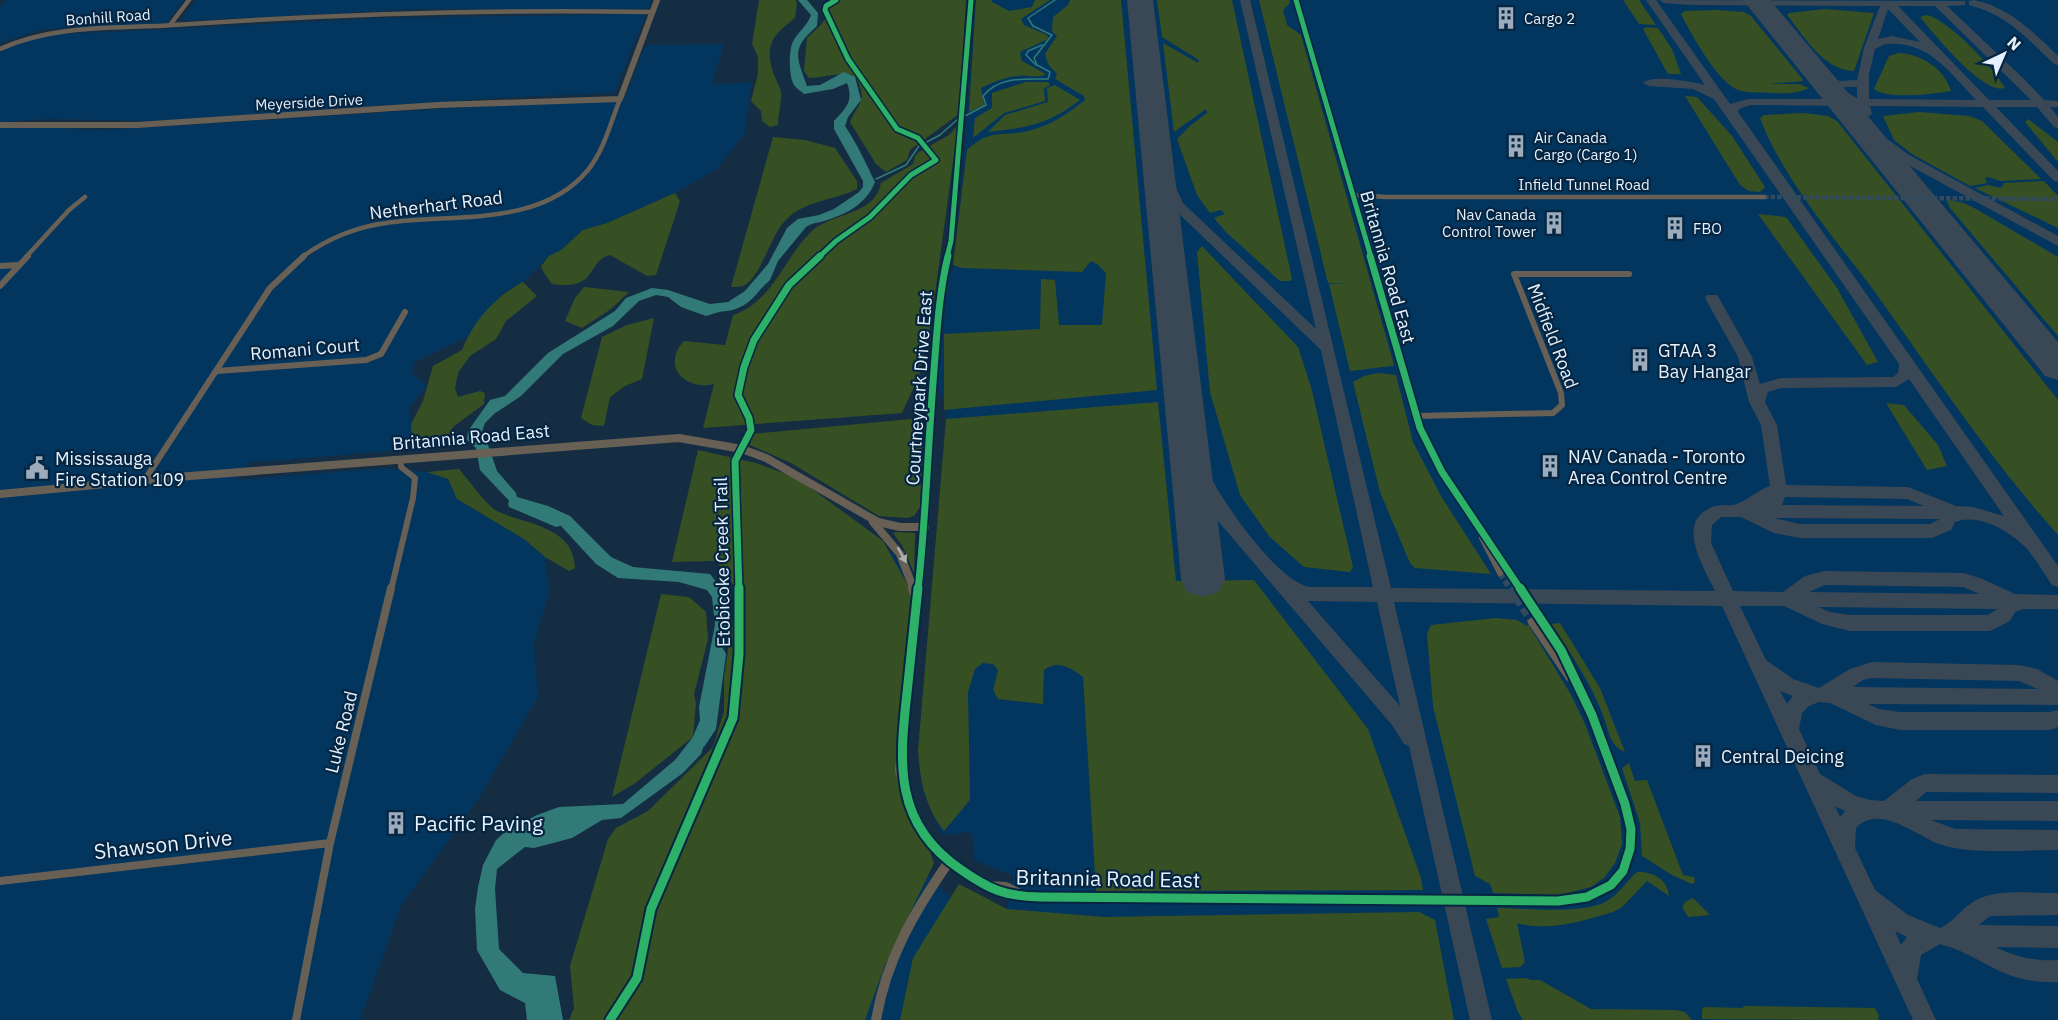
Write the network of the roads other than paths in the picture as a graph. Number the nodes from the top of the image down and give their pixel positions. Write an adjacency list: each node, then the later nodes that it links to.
1 (189, 0): 6 (street)
2 (657, 0): 5 (street, Netherhart Road)
3 (971, 0): 24 (street, Courtneypark Drive East)
4 (1296, 0): 10 (street, Britannia Road East)
5 (652, 12): 6 (street, Bonhill Road); 8 (street, Netherhart Road)
6 (170, 25): 7 (street, Bonhill Road)
7 (0, 49)
8 (620, 99): 9 (street, Meyerside Drive); 18 (street, Netherhart Road)
9 (0, 125)
10 (1352, 195): 12 (street, Infield Tunnel Road); 19 (street, Britannia Road East)
11 (85, 197): 13 (street)
12 (1764, 197)
13 (19, 265): 14 (street); 16 (street)
14 (0, 266)
15 (1629, 274): 19 (street, Midfield Road)
16 (0, 286)
17 (405, 312): 18 (street, Romani Court)
18 (217, 371): 21 (street, Netherhart Road)
19 (1416, 416): 25 (street, Britannia Road East)
20 (401, 460): 21 (street, Britannia Road East); 23 (street, Britannia Road East); 32 (street, Luke Road)
21 (144, 481): 22 (street, Britannia Road East)
22 (0, 494)
23 (870, 519): 24 (street, Britannia Road East); 28 (street, one-way to 28)
24 (925, 526): 28 (street, Courtneypark Drive East)
25 (1479, 530): 26 (street, Britannia Road East); 27 (street, Britannia Road East)
26 (1510, 572)
27 (1500, 573)
28 (917, 600): 33 (street, Britannia Road East)
29 (1532, 622): 31 (street)
30 (1543, 623): 31 (street)
31 (1578, 688): 36 (street)
32 (330, 843): 34 (street, Shawson Drive); 37 (street, Luke Road)
33 (948, 863): 35 (street, Britannia Road East); 38 (street)
34 (0, 881)
35 (1411, 900)
36 (1495, 901)
37 (296, 1020)
38 (876, 1020)

